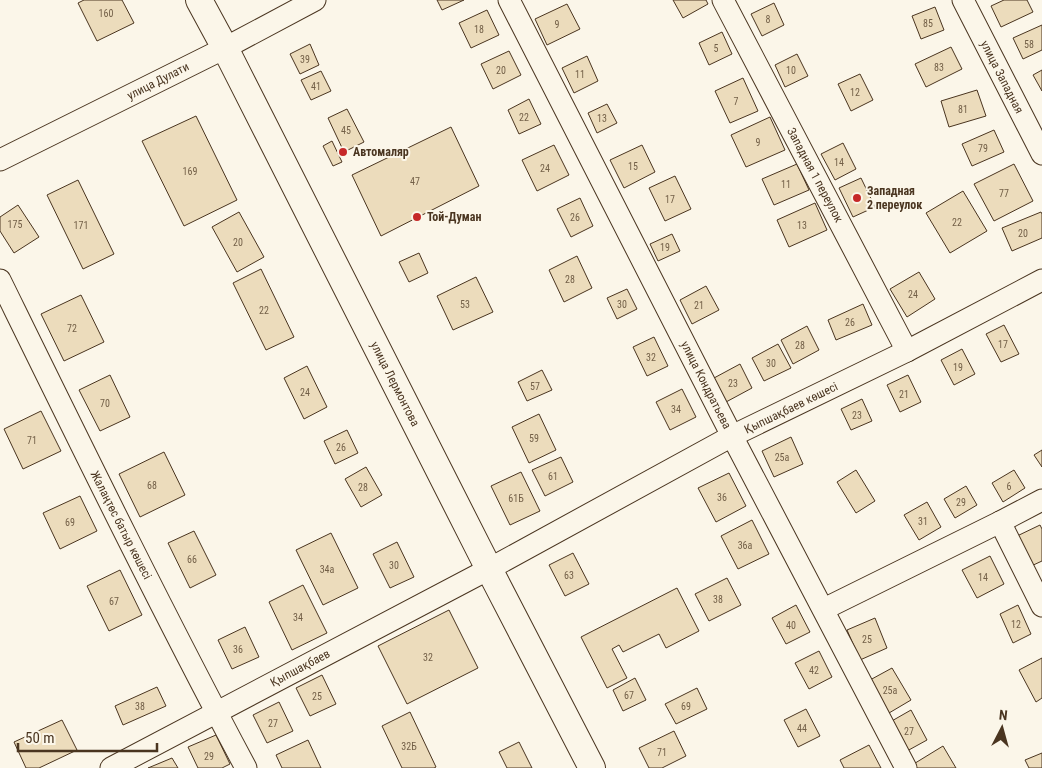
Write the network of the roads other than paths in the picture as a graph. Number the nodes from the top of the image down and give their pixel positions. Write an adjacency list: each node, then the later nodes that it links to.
1 (199, 0): 6 (main road, улица Лермонтова)
2 (315, 0): 6 (street, улица Дулати)
3 (509, 0): 12 (street, улица Кондратьева)
4 (723, 0): 11 (street, Западная 1 переулок)
5 (963, 0): 7 (street, улица Западная)
6 (225, 48): 8 (street, улица Дулати); 15 (main road, улица Лермонтова)
7 (1042, 154)
8 (0, 160)
9 (0, 280): 18 (street, Жалаңтөс батыр көшесі)
10 (1042, 280): 11 (street, Қыпшақбаев көшесі)
11 (907, 351): 12 (street, Қыпшақбаев көшесі)
12 (732, 436): 15 (street, Қыпшақбаев көшесі); 17 (street, улица Кондратьева)
13 (1042, 500): 14 (street)
14 (1000, 522): 16 (street); 17 (street)
15 (489, 569): 18 (street, Қыпшақбаев); 21 (main road, улица Лермонтова)
16 (1042, 606)
17 (824, 609): 22 (street, улица Кондратьева)
18 (216, 713): 19 (street, Қыпшақбаев); 20 (street, Жалаңтөс батыр көшесі)
19 (111, 768)
20 (246, 768)
21 (592, 768)
22 (906, 768)

